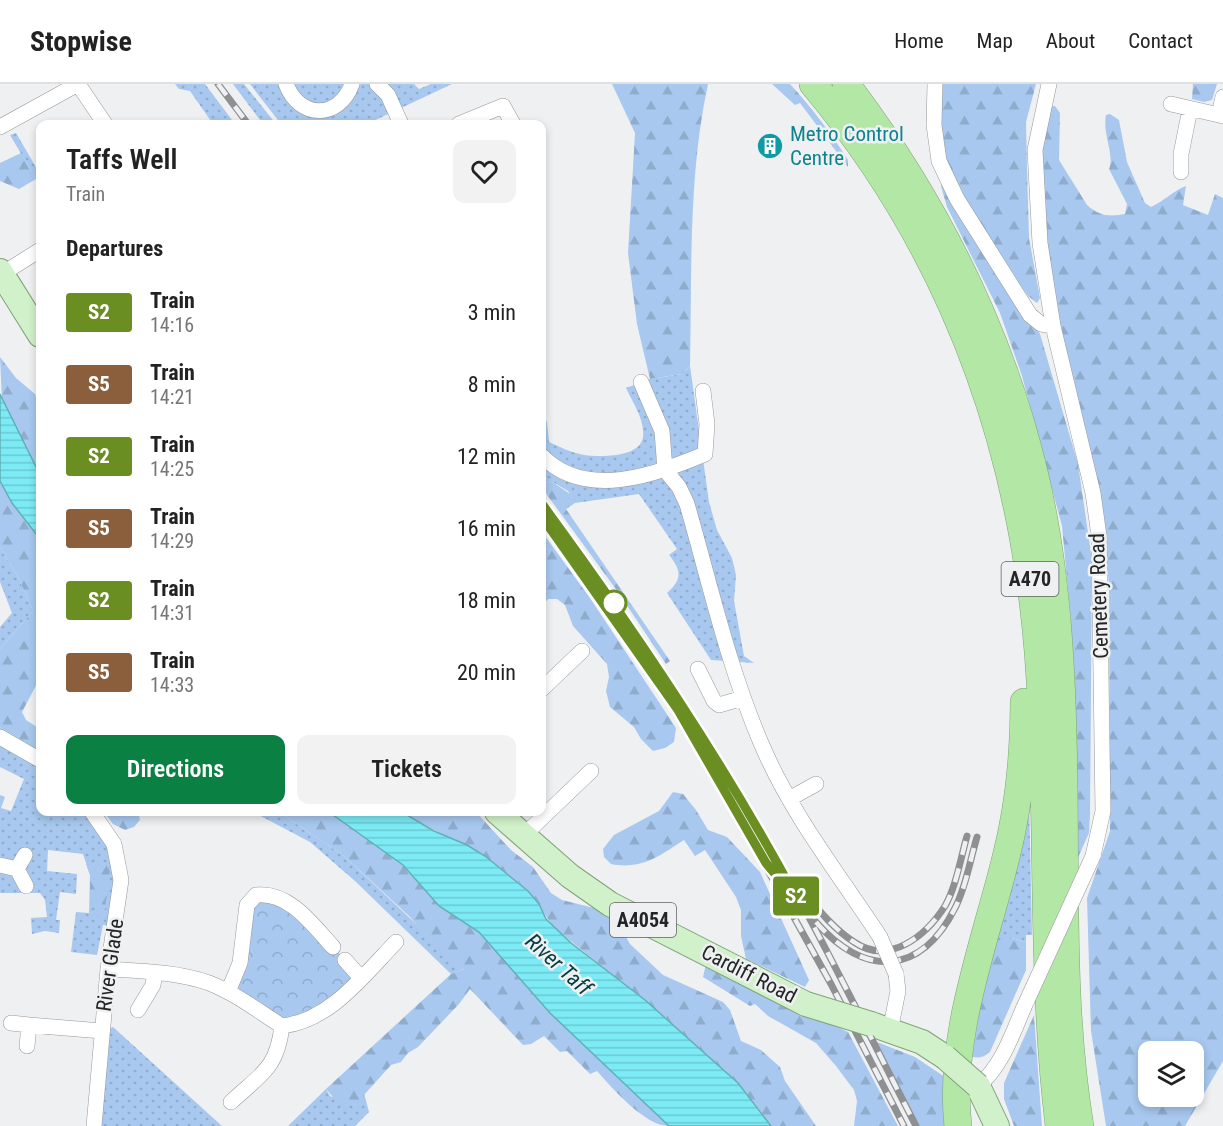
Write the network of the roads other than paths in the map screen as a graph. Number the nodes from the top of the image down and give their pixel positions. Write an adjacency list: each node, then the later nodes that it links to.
1 (78, 84): 14 (street); 18 (street)
2 (286, 84): 13 (street)
3 (352, 84): 13 (street)
4 (376, 84): 15 (street)
5 (813, 84): 28 (highway, A470)
6 (846, 84): 67 (highway, A470)
7 (935, 84): 22 (street)
8 (1049, 84): 22 (street, Cemetery Road)
9 (1223, 97): 12 (street)
10 (1172, 104): 11 (street)
11 (1190, 109): 12 (street); 19 (street)
12 (1221, 116)
13 (328, 117)
14 (102, 120)
15 (399, 120)
16 (469, 120): 17 (street)
17 (511, 120)
18 (0, 127)
19 (1181, 172)
20 (36, 251): 21 (street)
21 (1, 272): 23 (main road)
22 (1053, 326): 61 (street, Cemetery Road, bridge)
23 (36, 329)
24 (641, 382): 27 (street)
25 (703, 391): 27 (street)
26 (546, 459): 27 (street)
27 (664, 470): 32 (street)
28 (1024, 535): 64 (highway); 66 (highway, A470)
29 (582, 651): 31 (street)
30 (698, 669): 32 (street)
31 (546, 685)
32 (743, 698): 37 (street)
33 (0, 736): 34 (street)
34 (36, 758)
35 (591, 771): 38 (street)
36 (816, 784): 37 (street)
37 (789, 799): 58 (street, bridge)
38 (546, 814)
39 (95, 816): 50 (street, River Glade)
40 (501, 816): 42 (main road, Cardiff Road / A4054)
41 (544, 816): 42 (street)
42 (523, 836): 58 (main road, Cardiff Road / A4054, bridge)
43 (26, 855): 45 (street)
44 (0, 865): 45 (street)
45 (17, 869): 46 (street)
46 (26, 886)
47 (396, 942): 52 (street)
48 (333, 947): 53 (street)
49 (345, 960): 52 (street)
50 (108, 969): 51 (street); 59 (street, River Glade)
51 (155, 973): 53 (street); 54 (street)
52 (361, 978): 57 (street)
53 (228, 992): 57 (street)
54 (138, 1010)
55 (11, 1023): 56 (street)
56 (29, 1025): 59 (street); 60 (street)
57 (282, 1026): 62 (street)
58 (880, 1028): 61 (main road, Cardiff Road / A4054, bridge)
59 (102, 1031): 63 (street, River Glade)
60 (27, 1046)
61 (978, 1086): 65 (main road, Cardiff Road / A4054)
62 (231, 1102)
63 (94, 1126)
64 (958, 1126)
65 (997, 1126)
66 (1059, 1126)
67 (1080, 1126)

